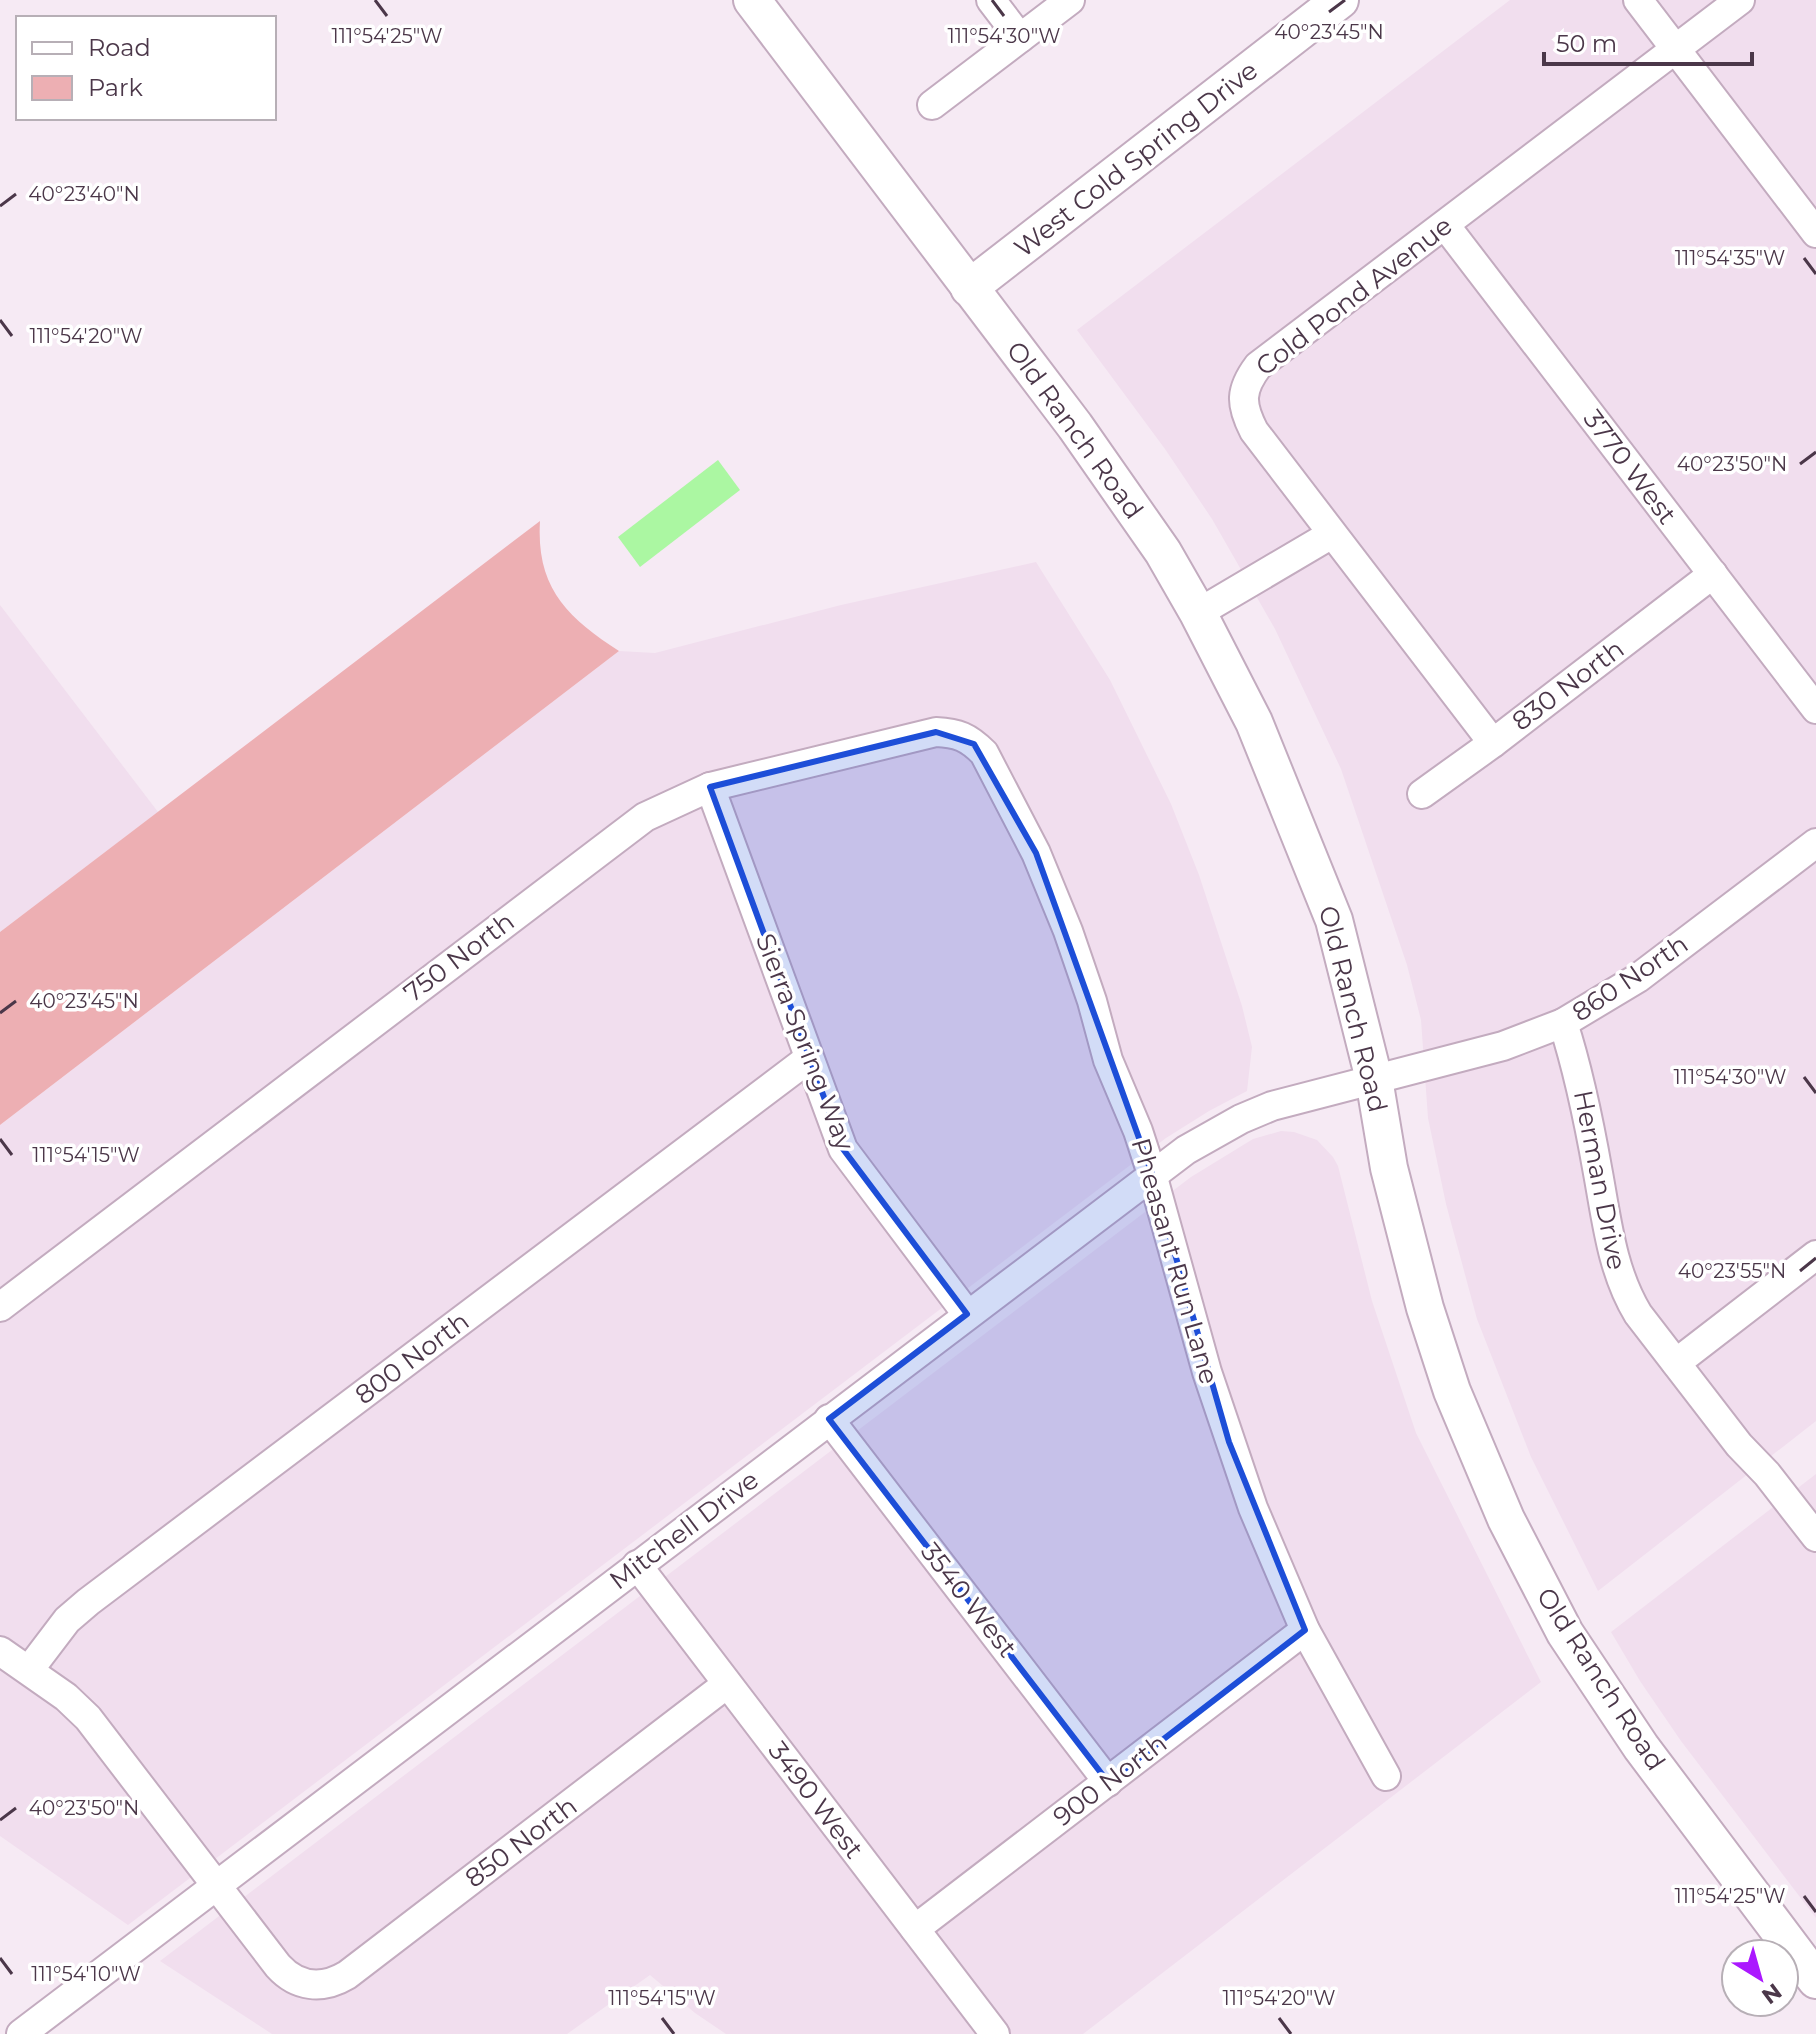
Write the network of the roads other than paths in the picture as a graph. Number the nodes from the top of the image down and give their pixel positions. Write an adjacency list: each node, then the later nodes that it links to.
1 (752, 0): 12 (street, Old Ranch Road)
2 (991, 0): 7 (street)
3 (1070, 0): 7 (street)
4 (1340, 0): 12 (street, West Cold Spring Drive)
5 (1638, 0): 8 (street)
6 (1740, 0): 8 (street, Cold Pond Avenue)
7 (1020, 38): 9 (street)
8 (1675, 49): 10 (street, Cold Pond Avenue); 11 (street)
9 (932, 105)
10 (1445, 225): 13 (street, Cold Pond Avenue); 14 (street, 3770 West)
11 (1816, 233)
12 (969, 288): 15 (street, Old Ranch Road)
13 (1332, 534): 15 (street); 17 (street, Cold Pond Avenue)
14 (1713, 574): 16 (street, 3770 West); 17 (street, 830 North)
15 (1198, 613): 24 (street, Old Ranch Road)
16 (1816, 709)
17 (1493, 743): 20 (street, 830 North)
18 (974, 744): 19 (street, 750 North); 25 (street, Pheasant Run Lane)
19 (710, 787): 23 (street, Sierra Spring Way); 27 (street, 750 North)
20 (1422, 794)
21 (1816, 843): 22 (street, 860 North)
22 (1563, 1023): 24 (street, 860 North); 29 (street, Herman Drive)
23 (808, 1059): 28 (street, Sierra Spring Way); 35 (street, 800 North)
24 (1374, 1079): 25 (street, Mitchell Drive); 41 (street, Old Ranch Road)
25 (1152, 1174): 28 (street, Mitchell Drive); 33 (street, Pheasant Run Lane)
26 (1816, 1255): 29 (street)
27 (1, 1303)
28 (967, 1314): 30 (street, Mitchell Drive)
29 (1676, 1363): 31 (street, Herman Drive)
30 (829, 1419): 32 (street, Mitchell Drive); 38 (street, 3540 West)
31 (1816, 1537)
32 (637, 1565): 36 (street, 3490 West); 39 (street, Mitchell Drive)
33 (1305, 1630): 37 (street, Pheasant Run Lane); 38 (street, 900 North)
34 (0, 1651): 35 (street)
35 (29, 1670): 39 (street)
36 (727, 1684): 39 (street, 850 North); 40 (street, 3490 West)
37 (1386, 1776)
38 (1108, 1782): 40 (street, 900 North)
39 (217, 1885): 42 (street, Mitchell Drive)
40 (915, 1929): 43 (street, 3490 West)
41 (1816, 1980)
42 (21, 2034)
43 (995, 2034)

